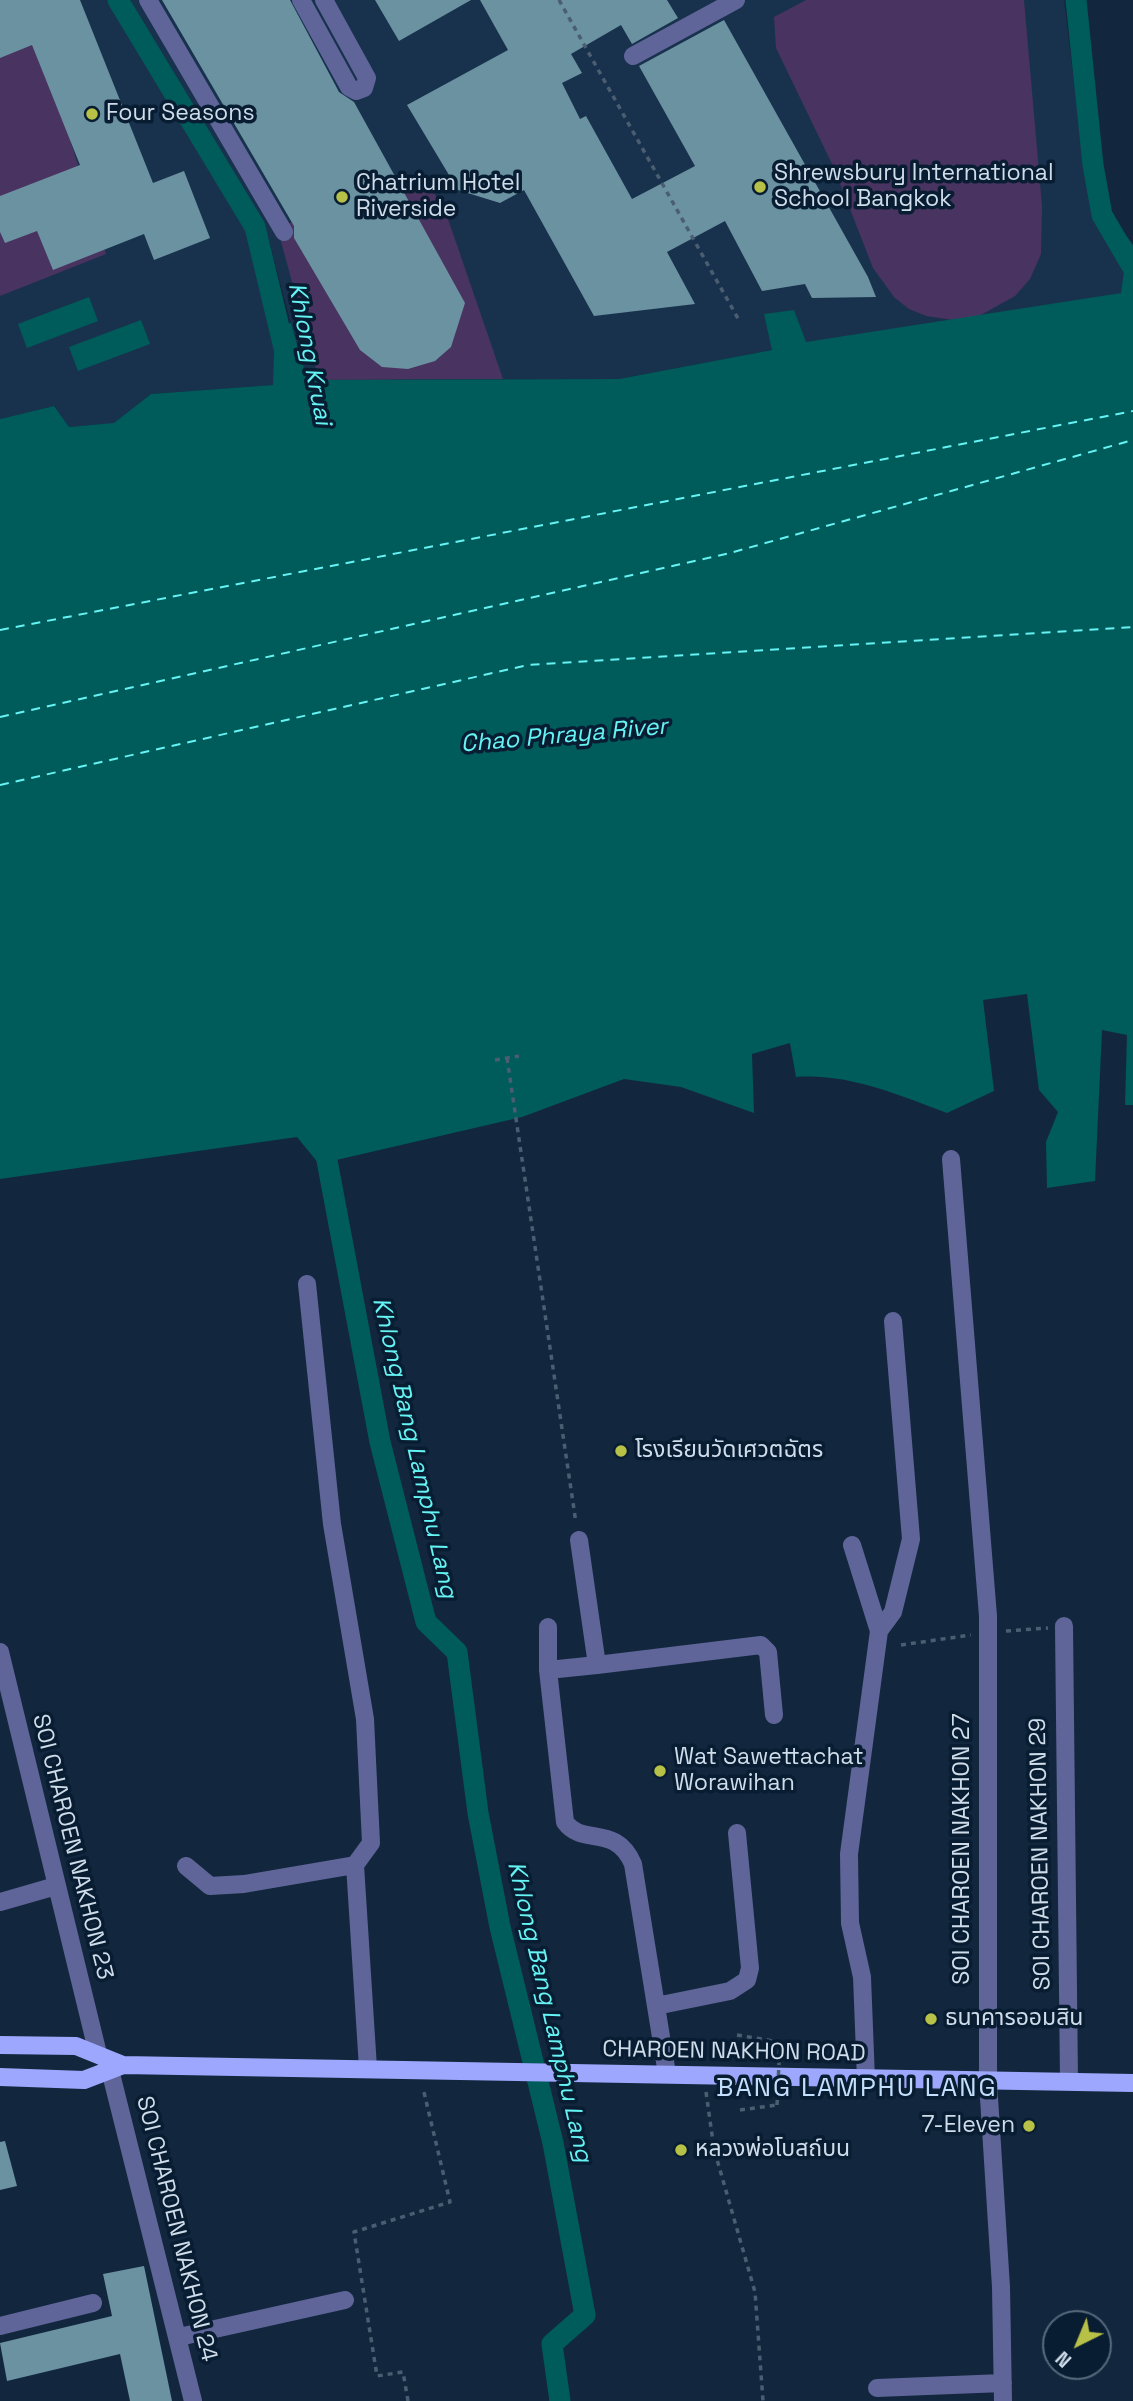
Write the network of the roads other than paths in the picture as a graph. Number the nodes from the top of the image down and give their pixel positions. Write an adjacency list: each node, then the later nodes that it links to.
1 (148, 0): 6 (street)
2 (301, 0): 3 (street)
3 (324, 0)
4 (736, 0): 5 (street)
5 (633, 56)
6 (285, 232)
7 (951, 1159): 33 (street, SOI CHAROEN NAKHON 27)
8 (307, 1284): 20 (street)
9 (893, 1321): 14 (street)
10 (579, 1540): 16 (street)
11 (852, 1545): 14 (street)
12 (1064, 1626): 32 (street, SOI CHAROEN NAKHON 29)
13 (548, 1627): 17 (street)
14 (879, 1631): 31 (street)
15 (0, 1652): 22 (street, SOI CHAROEN NAKHON 23)
16 (597, 1665): 17 (street); 18 (street)
17 (548, 1671): 24 (street)
18 (774, 1715)
19 (737, 1833): 24 (street)
20 (355, 1865): 21 (street); 28 (street)
21 (186, 1866)
22 (56, 1886): 23 (street); 26 (street, SOI CHAROEN NAKHON 23)
23 (0, 1902)
24 (656, 2006): 29 (street)
25 (0, 2045): 26 (main road, CHAROEN NAKHON ROAD)
26 (98, 2054): 27 (main road, CHAROEN NAKHON ROAD)
27 (116, 2067): 28 (main road, CHAROEN NAKHON ROAD); 30 (main road, CHAROEN NAKHON ROAD); 38 (street, SOI CHAROEN NAKHON 24)
28 (368, 2068): 29 (main road, CHAROEN NAKHON ROAD)
29 (667, 2074): 31 (main road, CHAROEN NAKHON ROAD)
30 (0, 2077)
31 (866, 2079): 33 (main road, CHAROEN NAKHON ROAD)
32 (1069, 2081): 33 (main road, CHAROEN NAKHON ROAD); 34 (main road, CHAROEN NAKHON ROAD)
33 (988, 2082): 39 (street, SOI CHAROEN NAKHON 27)
34 (1133, 2083)
35 (345, 2300): 38 (street)
36 (93, 2303): 37 (street)
37 (0, 2326)
38 (179, 2337): 41 (street, SOI CHAROEN NAKHON 24)
39 (1003, 2383): 40 (street); 42 (street, SOI CHAROEN NAKHON 27)
40 (877, 2388)
41 (193, 2401)
42 (1003, 2401)

